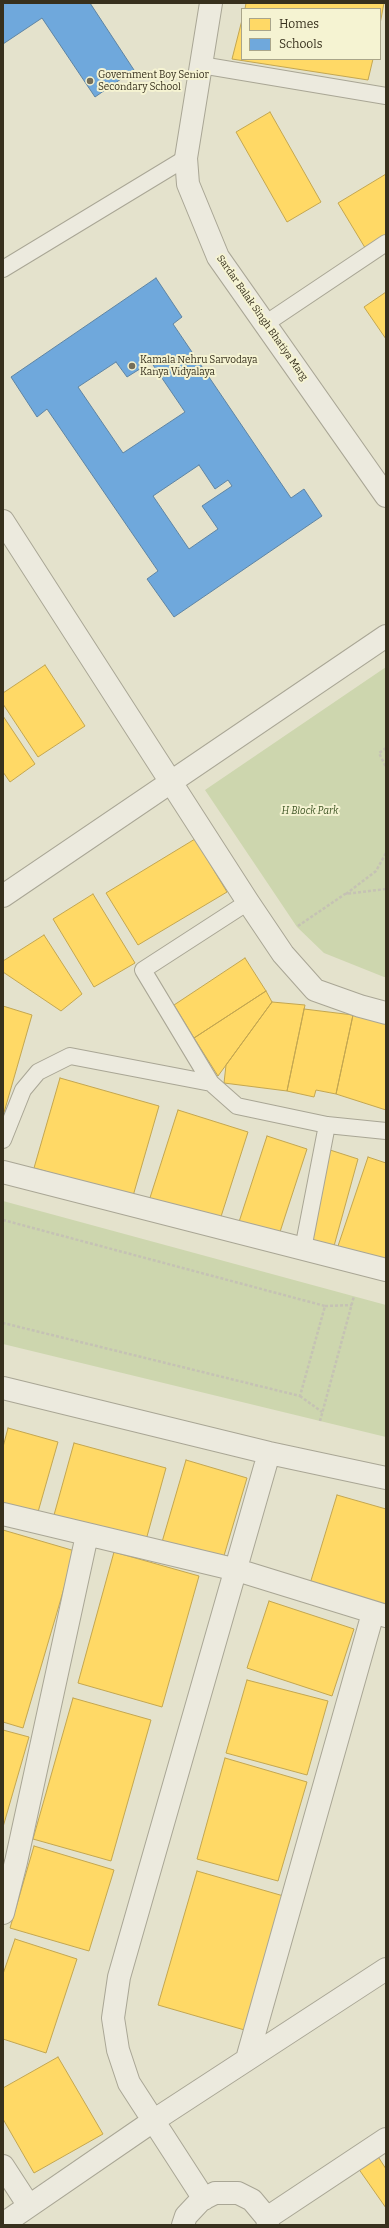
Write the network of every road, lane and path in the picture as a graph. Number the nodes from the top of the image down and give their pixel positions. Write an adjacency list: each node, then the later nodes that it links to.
1 (211, 3): 2 (street, Sardar Balak Singh Bhatiya Marg)
2 (201, 64): 3 (lane); 4 (street, Sardar Balak Singh Bhatiya Marg)
3 (386, 96)
4 (186, 158): 6 (lane); 7 (street, Sardar Balak Singh Bhatiya Marg)
5 (386, 243): 7 (lane)
6 (3, 269)
7 (265, 324): 8 (street, Sardar Balak Singh Bhatiya Marg)
8 (386, 496)
9 (5, 529): 13 (street)
10 (386, 636): 13 (street)
11 (386, 748): 12 (path)
12 (386, 767)
13 (171, 781): 17 (street); 18 (street)
14 (386, 853): 16 (path)
15 (386, 888): 16 (path)
16 (345, 894): 19 (path)
17 (3, 896)
18 (248, 902): 20 (street); 21 (lane)
19 (297, 926)
20 (386, 1013)
21 (211, 1084): 22 (lane); 24 (lane)
22 (328, 1126): 23 (lane); 27 (lane)
23 (386, 1131)
24 (3, 1140)
25 (3, 1172): 27 (street)
26 (3, 1220): 31 (path)
27 (304, 1249): 28 (street)
28 (386, 1270)
29 (354, 1296): 30 (path)
30 (352, 1305): 31 (path); 35 (path)
31 (325, 1306): 34 (path)
32 (3, 1323): 34 (path)
33 (3, 1388): 37 (street)
34 (300, 1396): 35 (path)
35 (322, 1412): 36 (path)
36 (320, 1421)
37 (269, 1453): 38 (street); 41 (street)
38 (386, 1478)
39 (3, 1514): 40 (street)
40 (87, 1535): 41 (street); 43 (street)
41 (237, 1570): 42 (street); 46 (street)
42 (380, 1614): 45 (street)
43 (3, 1913)
44 (386, 1969): 45 (street)
45 (248, 2060): 46 (street)
46 (153, 2121): 49 (street); 50 (street)
47 (386, 2139): 51 (street)
48 (3, 2166): 50 (street)
49 (204, 2199): 51 (street); 53 (street)
50 (29, 2206): 52 (street)
51 (267, 2221)
52 (3, 2224)
53 (183, 2225)

